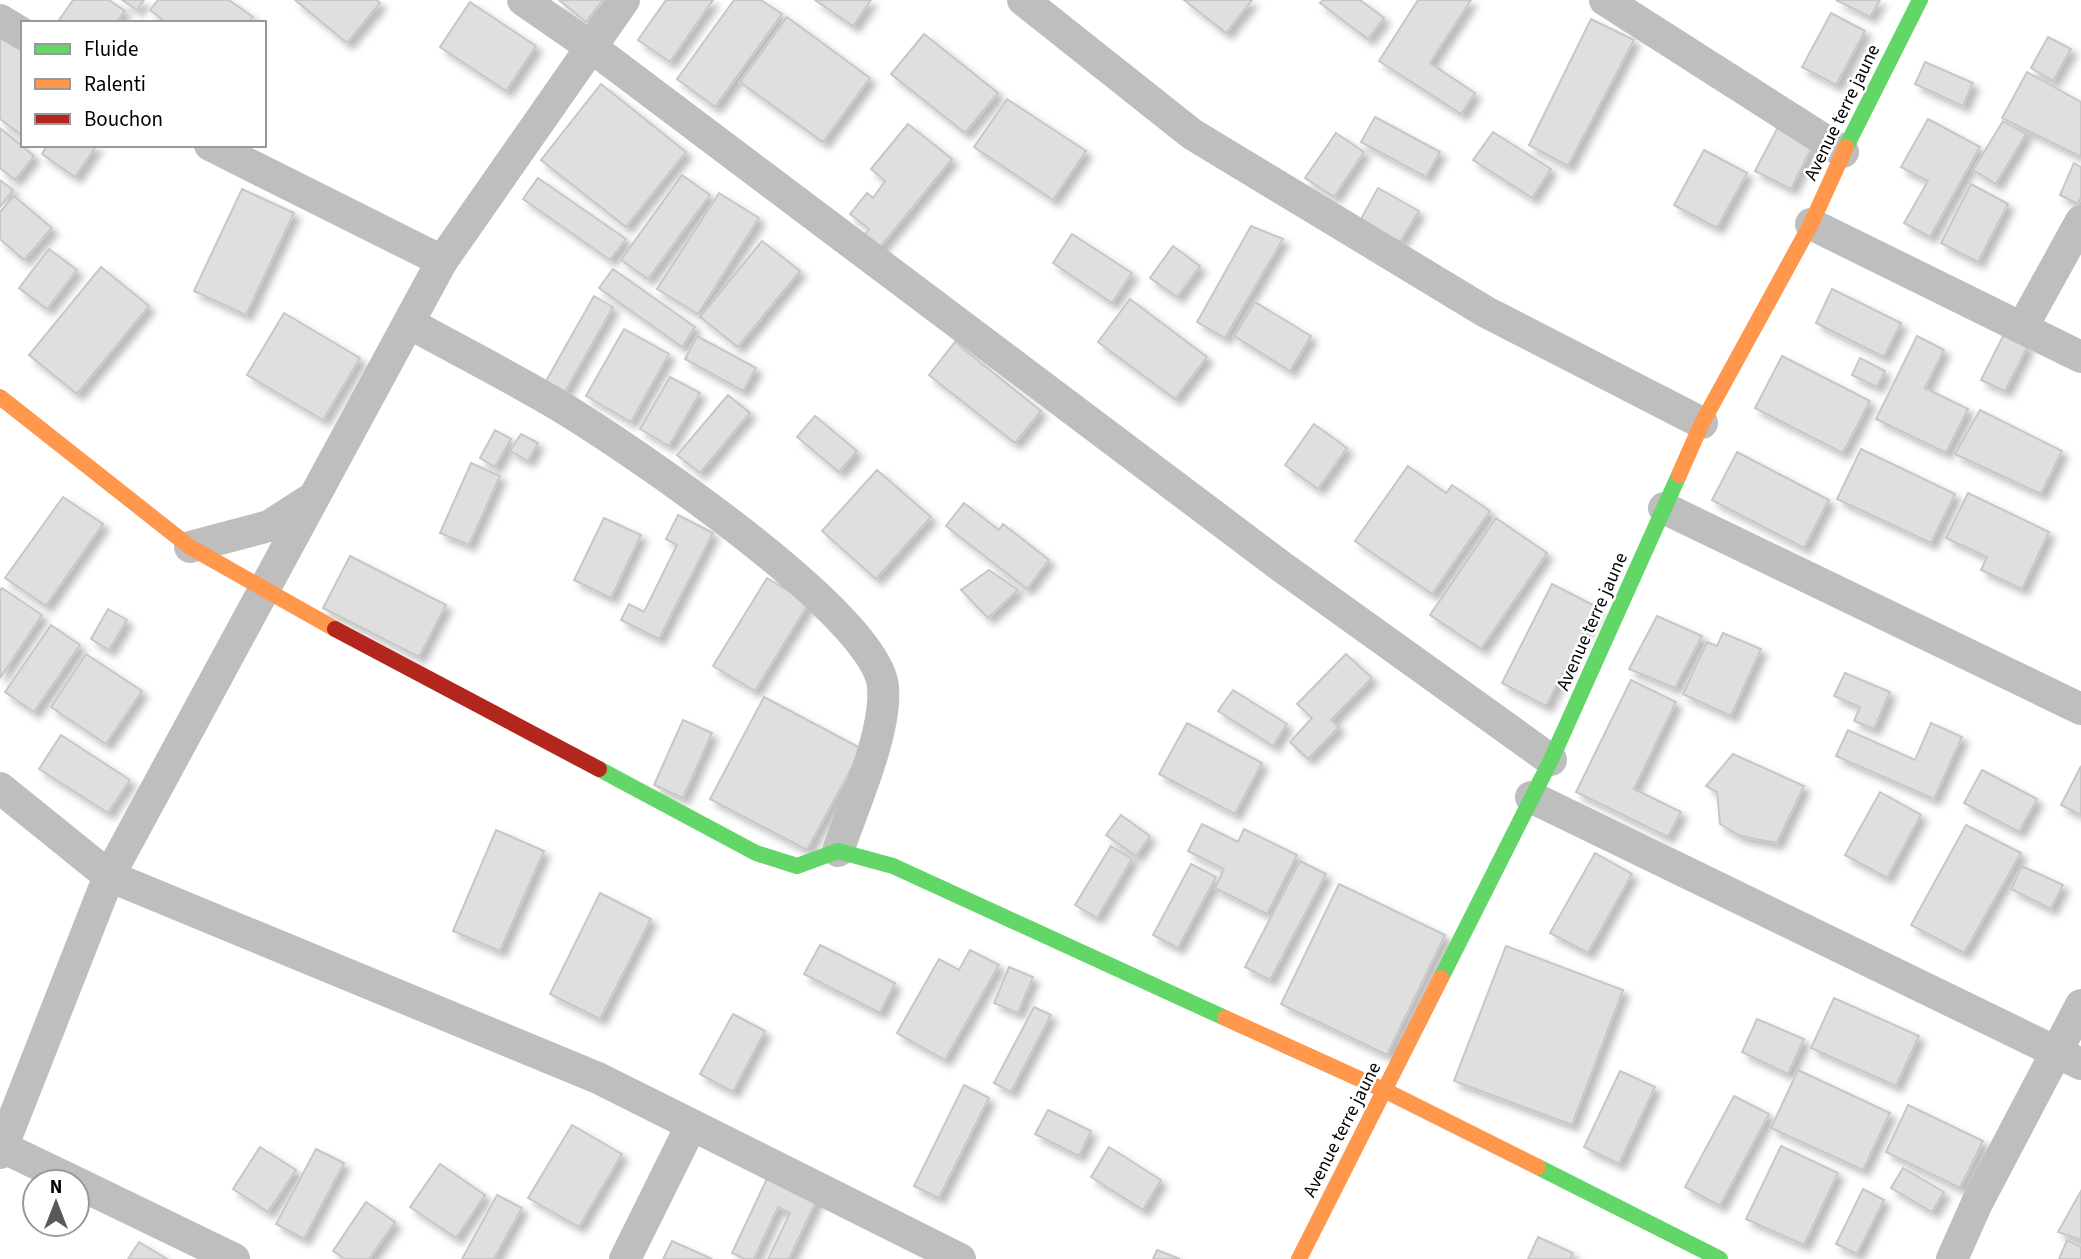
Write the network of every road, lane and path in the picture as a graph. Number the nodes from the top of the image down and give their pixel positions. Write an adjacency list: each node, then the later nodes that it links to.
1 (523, 0): 8 (street)
2 (624, 0): 8 (street)
3 (1023, 0): 18 (street)
4 (1605, 0): 10 (street)
5 (1920, 0): 10 (street, Avenue terre jaune)
6 (0, 20): 7 (street)
7 (21, 33)
8 (591, 47): 13 (street); 24 (street)
9 (214, 147): 13 (street)
10 (1843, 152): 12 (street, Avenue terre jaune)
11 (2081, 221): 15 (street)
12 (1811, 224): 15 (street); 18 (street, Avenue terre jaune)
13 (442, 261): 14 (street)
14 (409, 323): 19 (street); 27 (street)
15 (2022, 328): 16 (street)
16 (2081, 357)
17 (0, 397): 21 (street)
18 (1702, 423): 20 (street, Avenue terre jaune)
19 (315, 496): 21 (street); 22 (street)
20 (1664, 508): 23 (street); 24 (street, Avenue terre jaune)
21 (190, 547): 22 (street)
22 (263, 591): 27 (street); 28 (street)
23 (2081, 709)
24 (1551, 760): 26 (street, Avenue terre jaune)
25 (0, 788): 28 (street)
26 (1531, 797): 30 (street); 31 (street, Avenue terre jaune)
27 (838, 851): 31 (street)
28 (109, 876): 32 (street); 33 (street)
29 (2081, 1005): 30 (street)
30 (2069, 1058): 41 (street)
31 (1384, 1090): 39 (street, Avenue terre jaune); 40 (street)
32 (691, 1126): 37 (street); 38 (street)
33 (1, 1150): 34 (street)
34 (43, 1168)
35 (91, 1189): 36 (street)
36 (234, 1259)
37 (625, 1259)
38 (960, 1259)
39 (1299, 1259)
40 (1720, 1259)
41 (1952, 1259)

